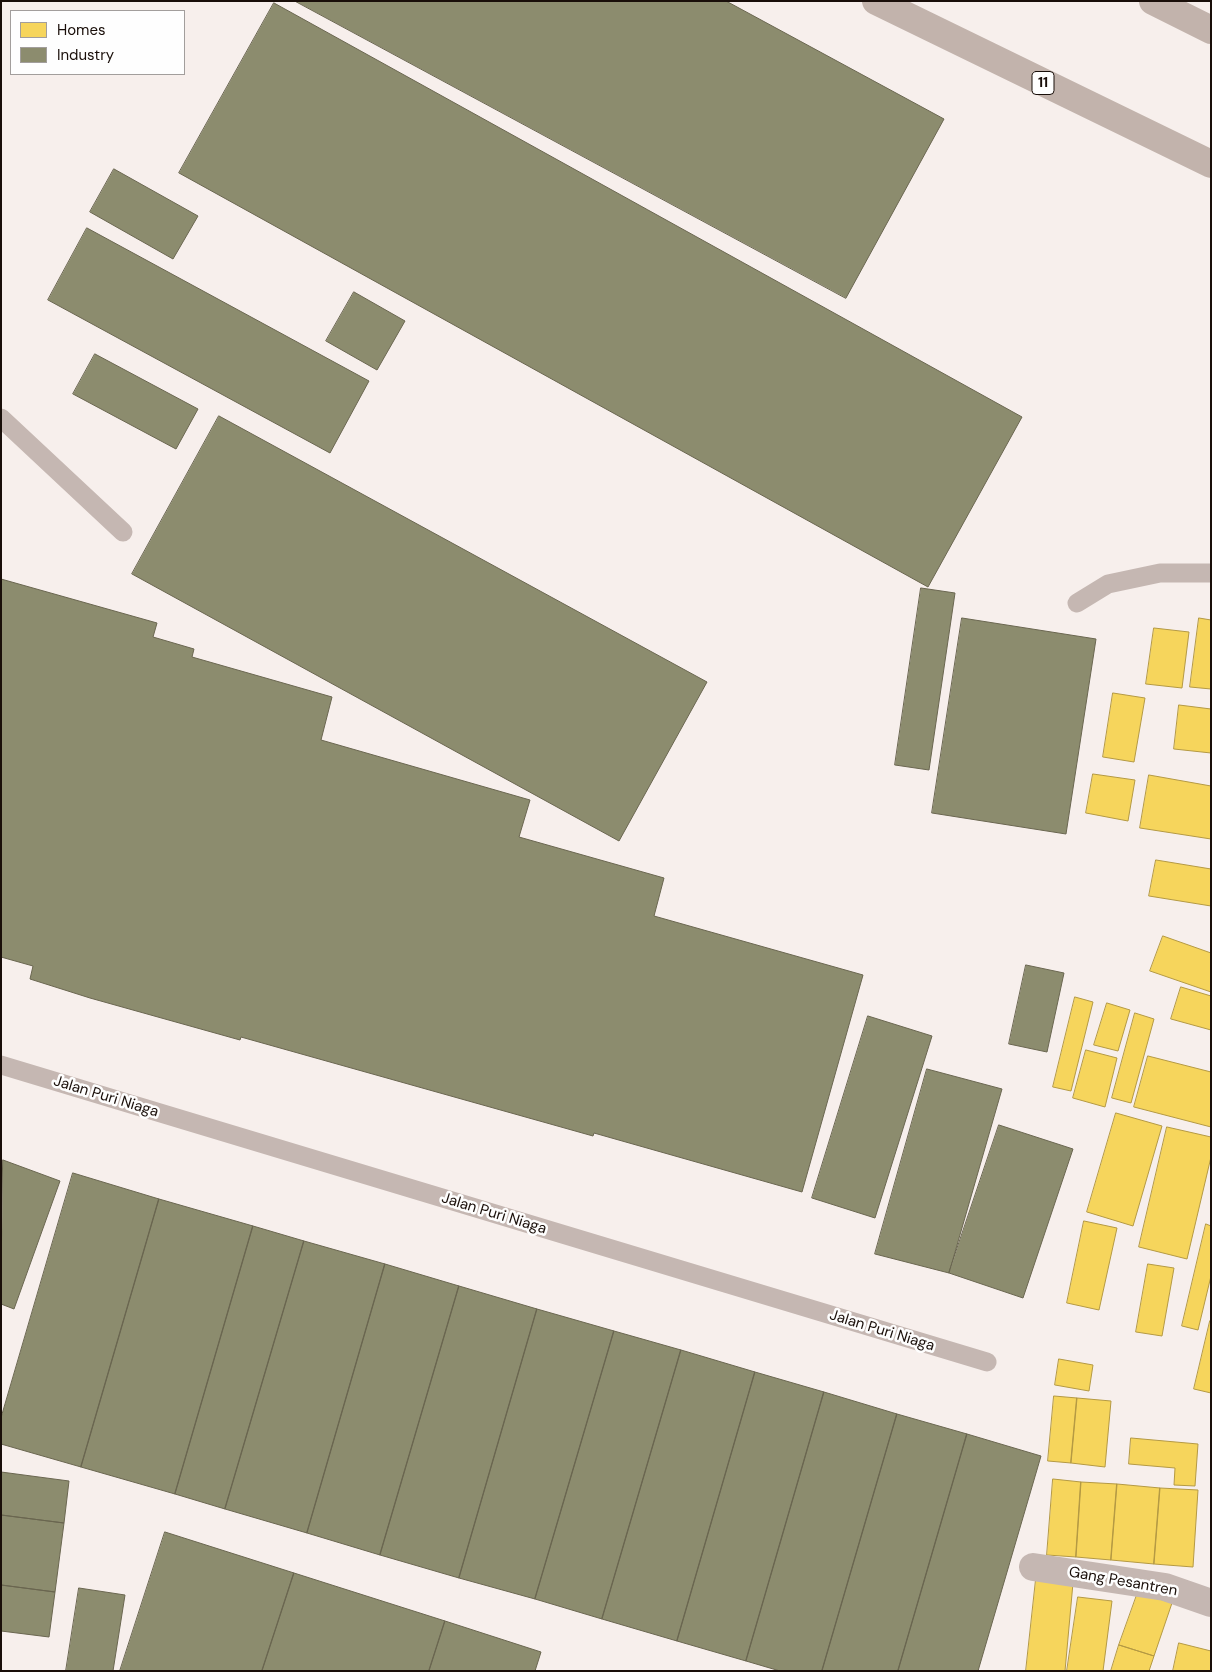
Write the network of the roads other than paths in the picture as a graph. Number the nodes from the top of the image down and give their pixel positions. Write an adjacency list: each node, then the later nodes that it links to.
1 (876, 1): 4 (highway, 11)
2 (1153, 1): 3 (highway)
3 (1211, 30)
4 (1211, 164)
5 (1, 418): 6 (lane)
6 (123, 532)
7 (1211, 573): 8 (lane)
8 (1077, 603)
9 (1, 1065): 10 (lane, Jalan Puri Niaga)
10 (986, 1362)
11 (1033, 1567): 12 (street, Gang Pesantren)
12 (1211, 1603)

